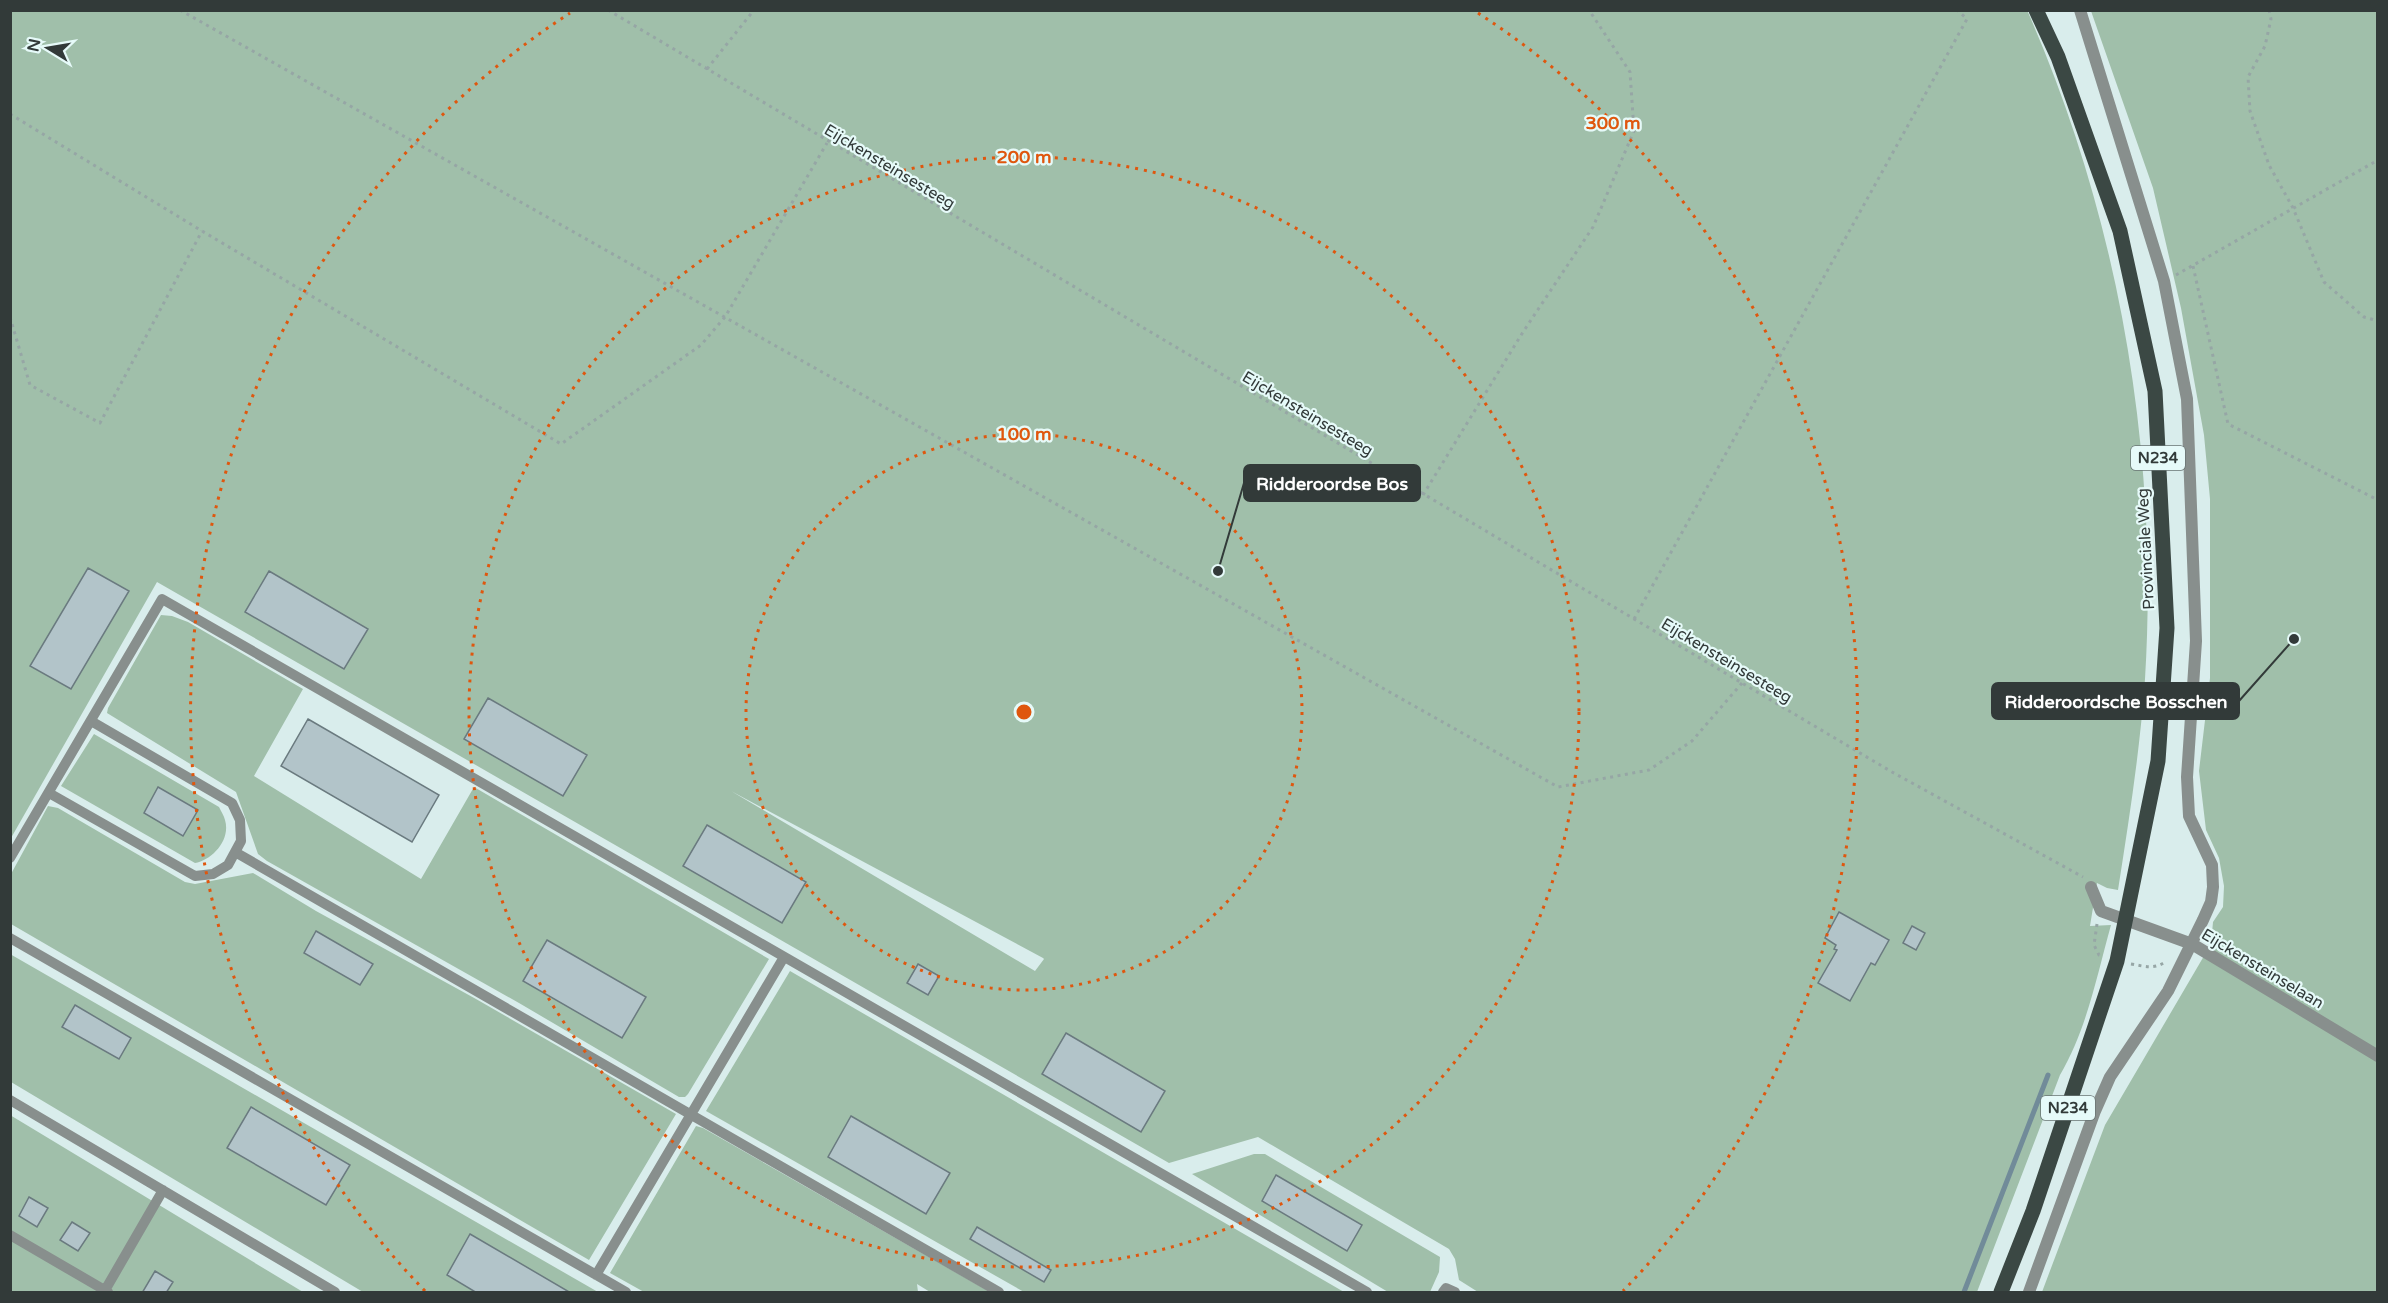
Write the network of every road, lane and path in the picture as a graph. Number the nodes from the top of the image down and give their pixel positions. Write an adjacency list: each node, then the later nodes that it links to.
1 (180, 10): 18 (path)
2 (608, 10): 9 (path, Eijckensteinsesteeg)
3 (754, 10): 9 (path)
4 (1589, 10): 20 (path)
5 (1957, 10): 22 (path)
6 (2036, 10): 29 (main road, Provinciale Weg / N234)
7 (2080, 10): 16 (street)
8 (2270, 10): 13 (path)
9 (707, 69): 11 (path, Eijckensteinsesteeg)
10 (10, 114): 14 (path)
11 (827, 143): 18 (path); 20 (path, Eijckensteinsesteeg)
12 (2378, 160): 13 (path)
13 (2293, 208): 15 (path); 19 (path)
14 (202, 231): 17 (path); 18 (path)
15 (2193, 266): 16 (path); 21 (path)
16 (2164, 281): 31 (street)
17 (10, 317)
18 (725, 317): 23 (path)
19 (2378, 321)
20 (1423, 495): 22 (path, Eijckensteinsesteeg)
21 (2378, 500)
22 (1634, 620): 23 (path, Eijckensteinsesteeg)
23 (1742, 684): 28 (path, Eijckensteinsesteeg)
24 (91, 721): 25 (lane); 26 (lane); 32 (lane)
25 (49, 793): 26 (lane); 27 (lane)
26 (235, 852): 35 (lane)
27 (10, 858)
28 (2091, 887): 29 (street, Eijckensteinselaan)
29 (2127, 921): 31 (street, Eijckensteinselaan); 46 (main road, N234)
30 (10, 938): 38 (lane)
31 (2192, 944): 33 (street, Eijckensteinselaan); 47 (street)
32 (784, 957): 35 (lane); 43 (lane)
33 (2378, 1056)
34 (10, 1100): 36 (lane)
35 (691, 1115): 38 (lane); 42 (lane)
36 (163, 1190): 39 (lane); 40 (lane)
37 (10, 1235): 39 (lane)
38 (596, 1275): 41 (lane)
39 (106, 1292)
40 (335, 1293)
41 (626, 1293)
42 (999, 1293)
43 (1367, 1293)
44 (1443, 1293): 45 (lane)
45 (1455, 1293)
46 (2001, 1293)
47 (2029, 1293)

